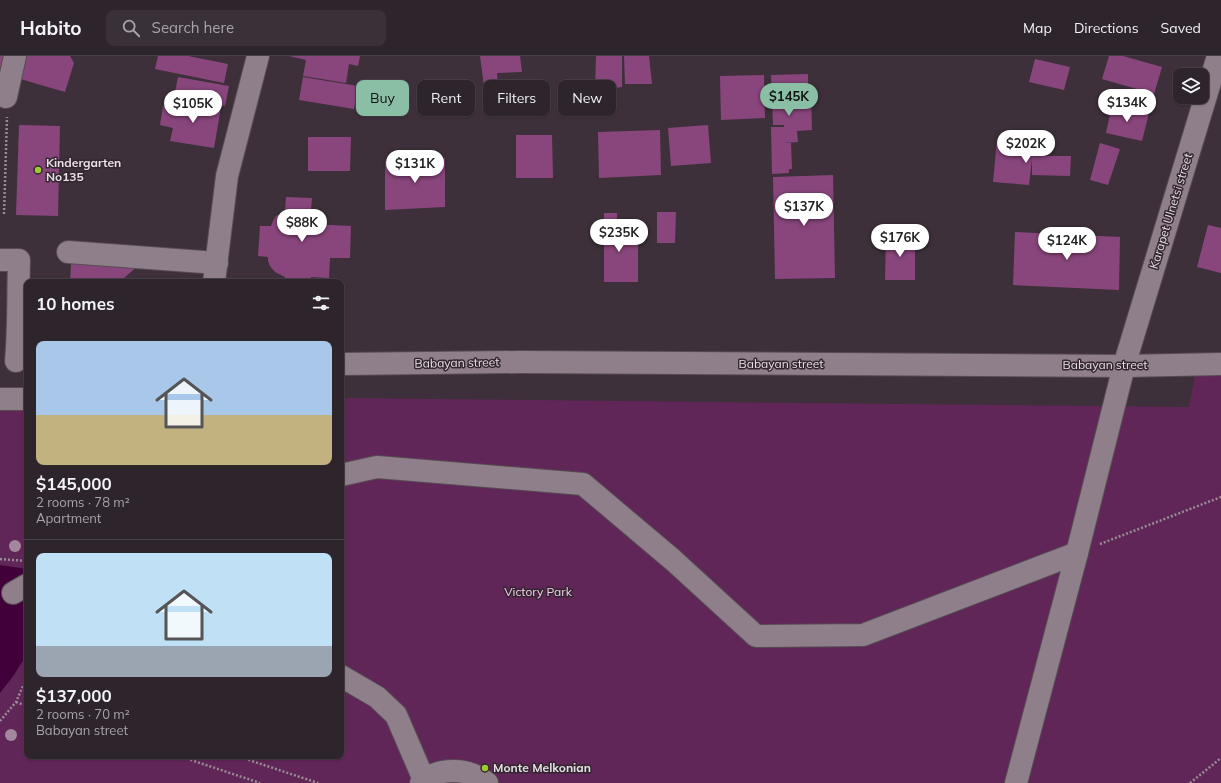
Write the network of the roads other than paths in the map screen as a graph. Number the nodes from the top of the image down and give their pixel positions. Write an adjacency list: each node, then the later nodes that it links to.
1 (15, 56): 4 (street)
2 (258, 56): 7 (street)
3 (1218, 56): 11 (street, Karapet Ulnetsi street)
4 (6, 97)
5 (68, 252): 7 (street)
6 (0, 260): 8 (street)
7 (216, 273)
8 (14, 361)
9 (344, 364): 11 (street, Babayan street)
10 (1221, 364): 11 (street, Babayan street)
11 (1124, 366): 15 (street, Karapet Ulnetsi street)
12 (0, 399): 13 (street)
13 (24, 399)
14 (344, 475): 15 (street)
15 (1077, 553): 19 (street, Karapet Ulnetsi street)
16 (344, 678): 17 (street)
17 (422, 782): 18 (street)
18 (487, 783)
19 (1016, 783)

